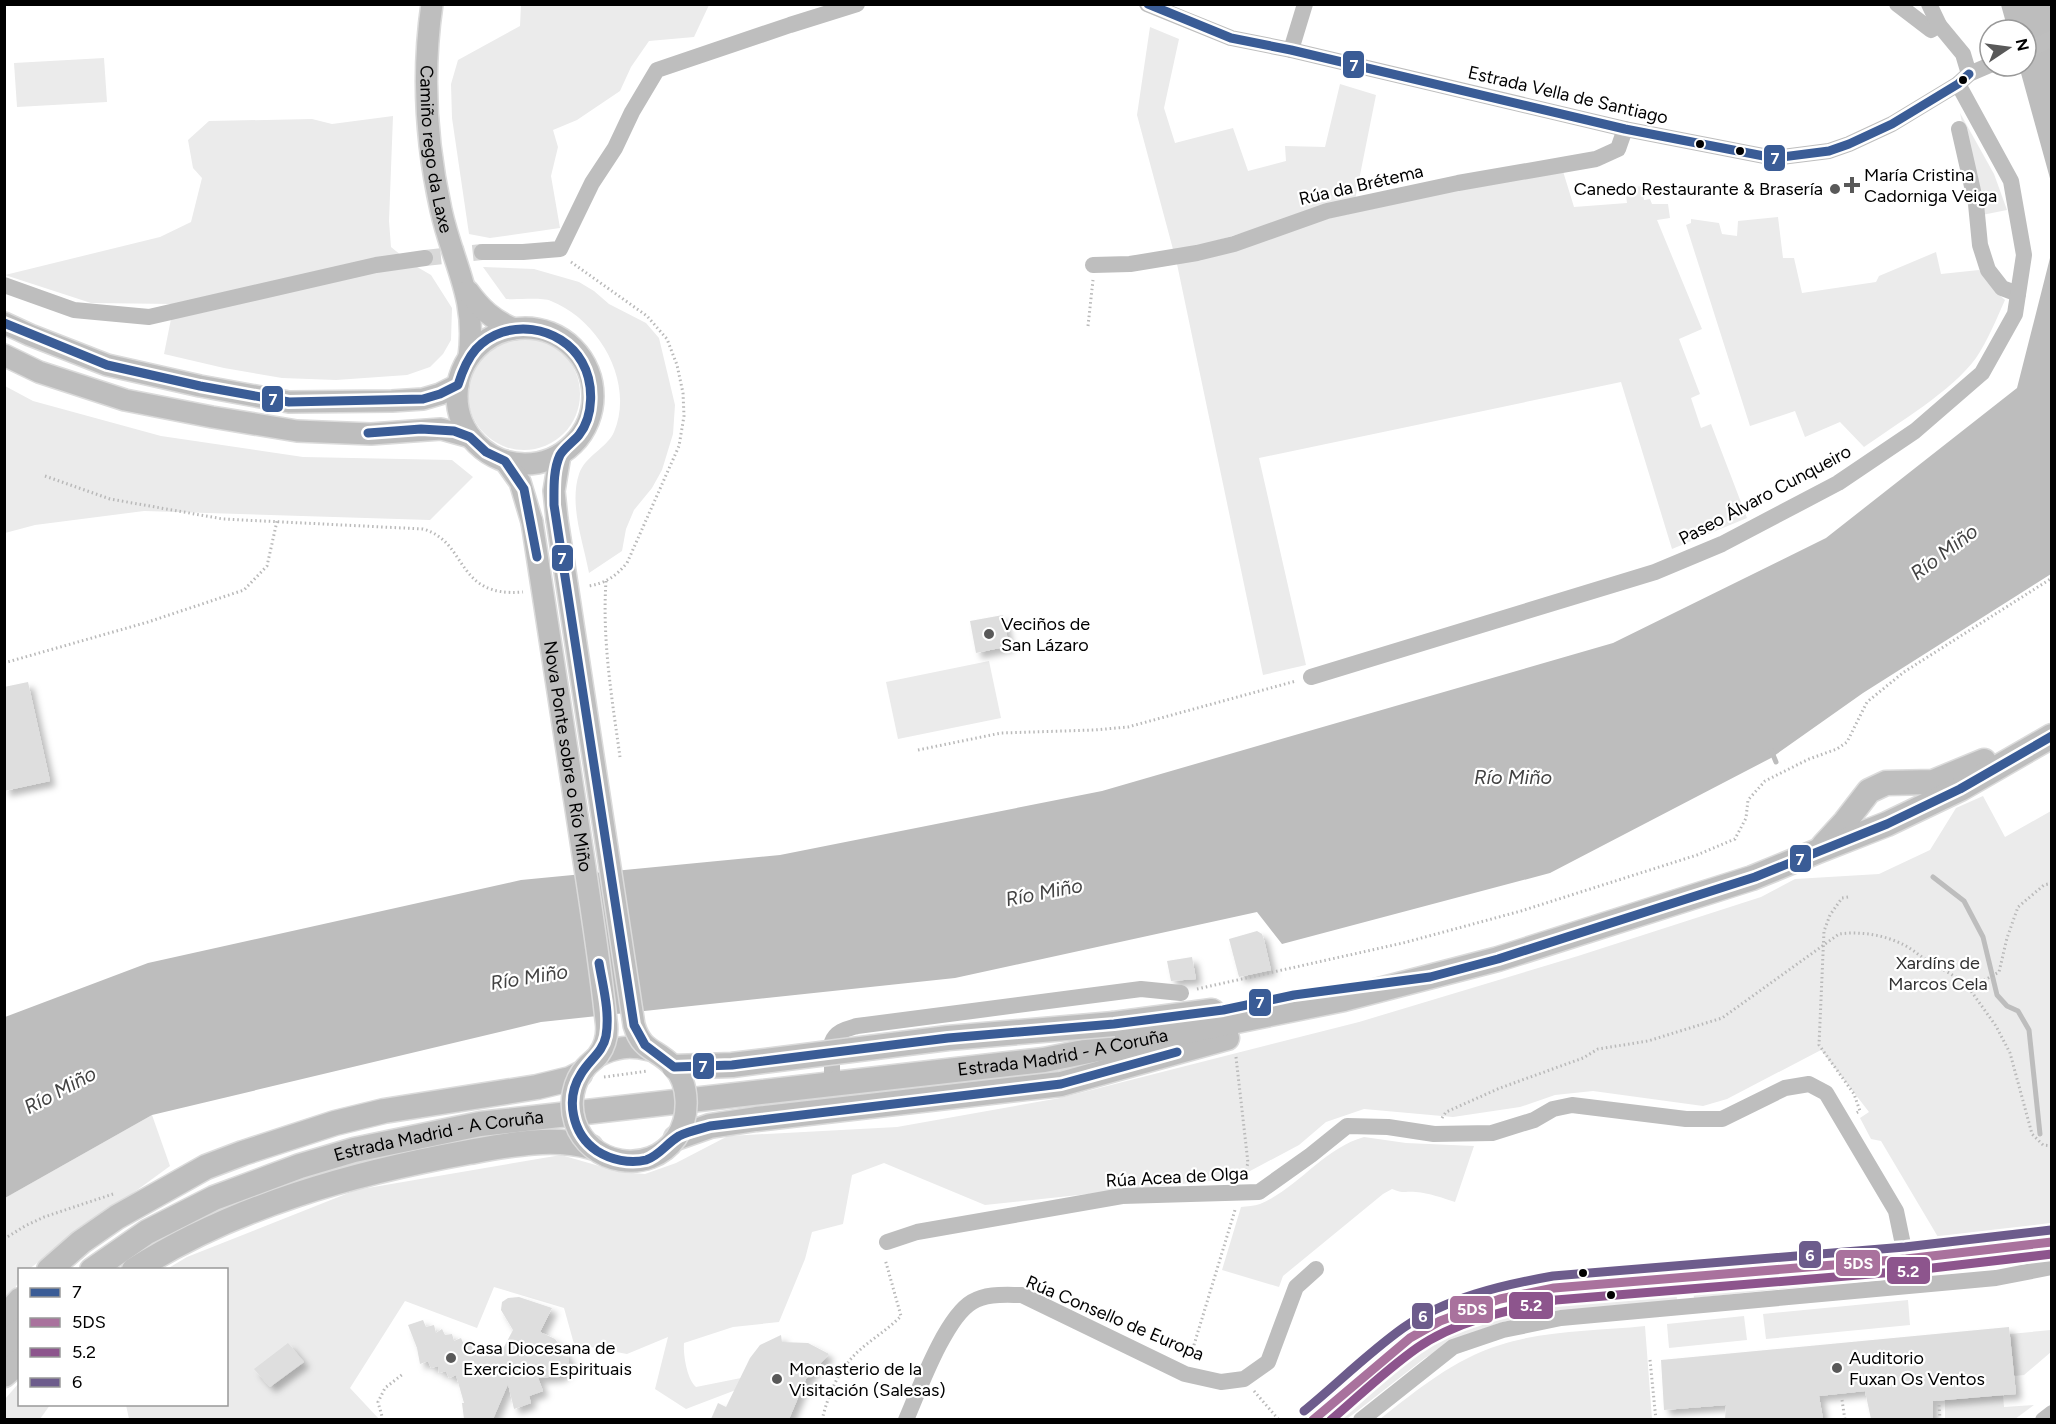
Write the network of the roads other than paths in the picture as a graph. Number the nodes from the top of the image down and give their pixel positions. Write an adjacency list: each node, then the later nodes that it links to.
1 (432, 4): 18 (main road, Camiño rego da Laxe)
2 (857, 4): 14 (street)
3 (1147, 4): 10 (street, Estrada Vella de Santiago)
4 (1305, 4): 10 (street)
5 (1897, 4): 7 (street)
6 (1929, 4): 7 (street, Paseo Álvaro Cunqueiro)
7 (1939, 25): 11 (street, Paseo Álvaro Cunqueiro)
8 (2052, 39): 9 (street)
9 (2038, 45)
10 (1291, 50): 12 (street, Estrada Vella de Santiago)
11 (1975, 73): 12 (street, Estrada Vella de Santiago); 19 (street, Paseo Álvaro Cunqueiro)
12 (1625, 129): 16 (street, Rúa da Brétema)
13 (1959, 129): 19 (street)
14 (482, 252)
15 (425, 258): 17 (street)
16 (1094, 265)
17 (4, 285)
18 (466, 288): 21 (main road); 23 (main road)
19 (2019, 294): 28 (street, Paseo Álvaro Cunqueiro)
20 (4, 323): 24 (main road)
21 (514, 329): 23 (main road); 26 (main road)
22 (4, 355): 25 (main road)
23 (469, 357): 24 (main road)
24 (458, 385): 25 (main road)
25 (470, 437): 27 (main road)
26 (560, 454): 27 (main road); 36 (main road, Nova Ponte sobre o Río Miño, bridge)
27 (505, 461): 35 (main road, Nova Ponte sobre o Río Miño, bridge)
28 (1311, 677)
29 (2052, 736): 30 (highway, Estrada Madrid - A Coruña)
30 (2013, 757): 31 (highway, Estrada Madrid - A Coruña); 31 (highway)
31 (1818, 851): 32 (highway, Estrada Madrid - A Coruña)
32 (1565, 937): 33 (highway, Estrada Madrid - A Coruña); 40 (highway)
33 (1431, 976): 37 (highway, bridge); 39 (highway, Estrada Madrid - A Coruña)
34 (1181, 993): 39 (street)
35 (598, 1056): 36 (main road); 38 (main road, bridge)
36 (649, 1060): 37 (main road, bridge)
37 (674, 1067): 40 (main road, bridge)
38 (590, 1076): 41 (main road, bridge); 46 (highway)
39 (832, 1084): 47 (highway, Estrada Madrid - A Coruña)
40 (676, 1138): 41 (main road, bridge)
41 (591, 1147): 48 (highway)
42 (887, 1242): 44 (street, Rúa Acea de Olga)
43 (2052, 1242): 44 (street)
44 (1906, 1259): 58 (street)
45 (2052, 1267): 59 (street)
46 (50, 1268)
47 (93, 1268)
48 (136, 1268)
49 (1316, 1269): 57 (street, Rúa Consello de Europa)
50 (18, 1302): 51 (highway)
51 (4, 1318)
52 (18, 1332): 53 (highway)
53 (4, 1346)
54 (18, 1363): 55 (highway)
55 (4, 1375)
56 (2052, 1413): 60 (street)
57 (910, 1418)
58 (1312, 1419)
59 (1361, 1419)
60 (2043, 1419)

